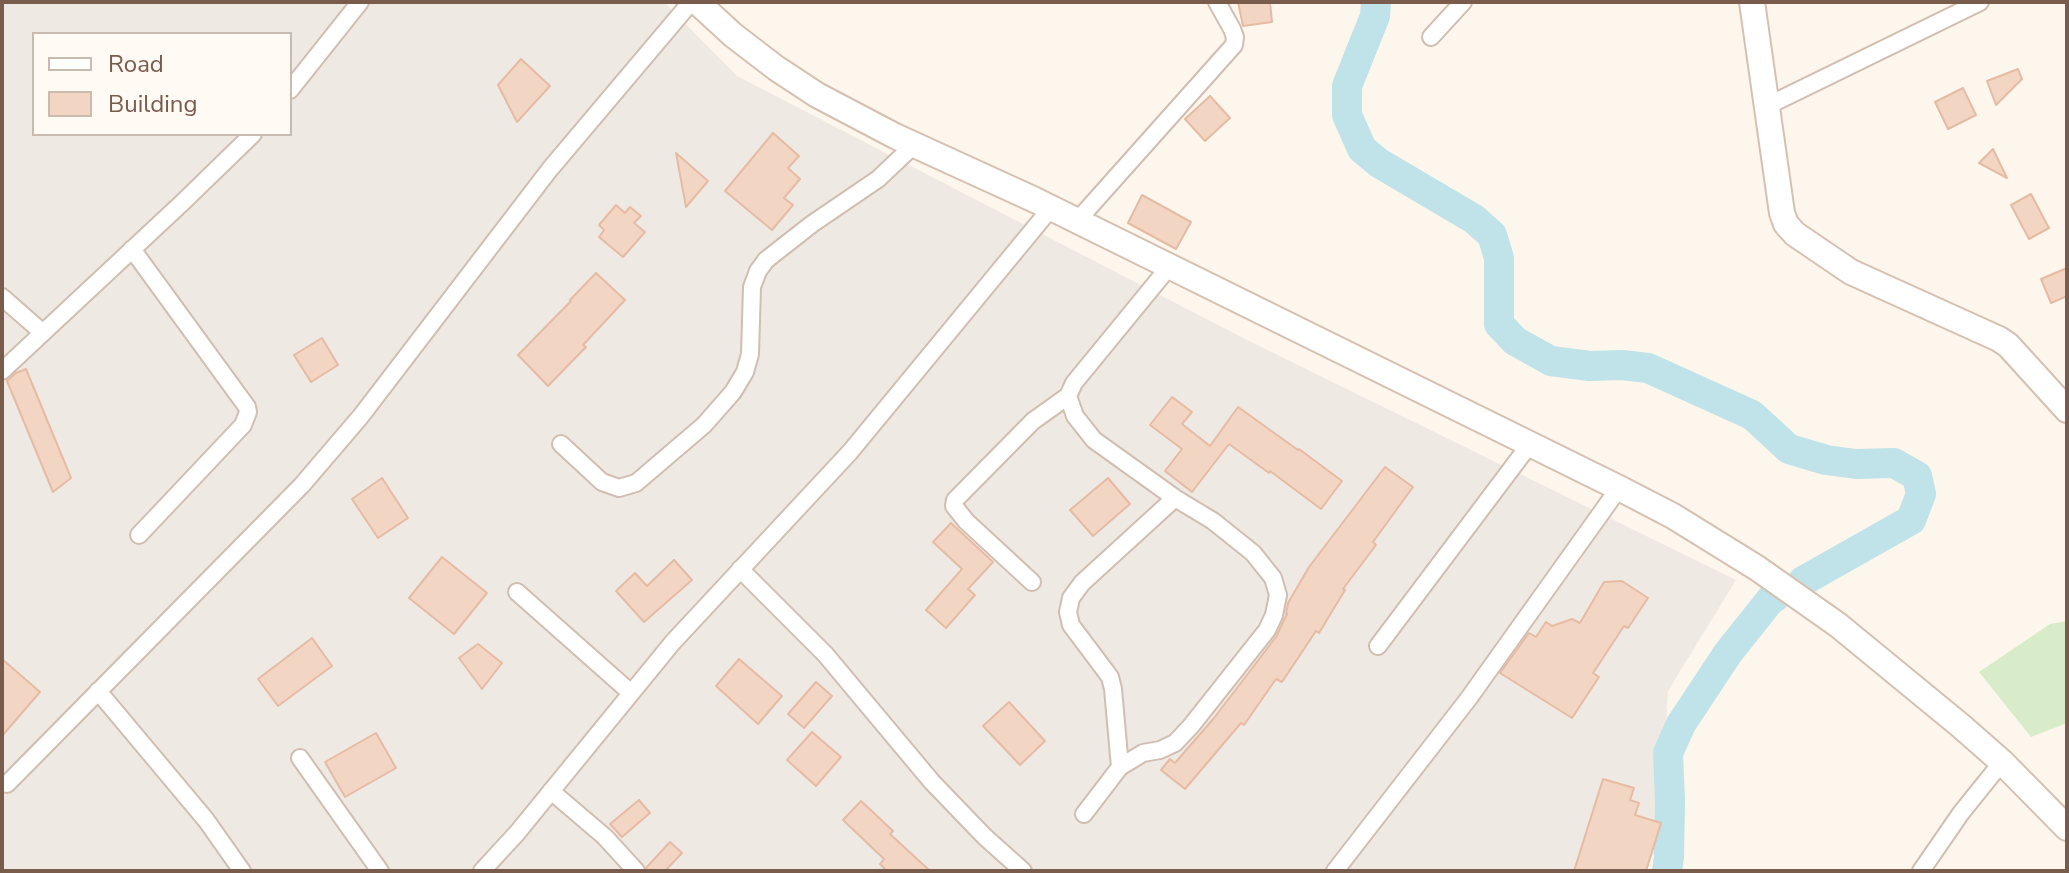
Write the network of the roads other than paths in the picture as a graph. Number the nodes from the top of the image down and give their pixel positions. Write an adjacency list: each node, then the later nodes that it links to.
1 (360, 2): 9 (street)
2 (691, 2): 31 (street)
3 (697, 2): 12 (main road)
4 (1217, 2): 14 (street)
5 (1463, 2): 8 (street)
6 (1752, 2): 10 (main road)
7 (1980, 2): 10 (street)
8 (1431, 37)
9 (292, 87)
10 (1767, 106): 21 (main road)
11 (251, 136): 15 (street)
12 (914, 145): 13 (main road); 22 (street)
13 (1051, 208): 14 (main road); 27 (street)
14 (1077, 221): 16 (main road)
15 (132, 249): 18 (street); 26 (street)
16 (1169, 267): 20 (street); 23 (main road)
17 (2, 297): 18 (street)
18 (43, 333): 19 (street)
19 (2, 371)
20 (1068, 396): 25 (street); 28 (street)
21 (2067, 410)
22 (561, 444)
23 (1530, 444): 24 (main road); 30 (street)
24 (1619, 488): 34 (main road); 45 (street)
25 (1175, 498): 35 (street); 35 (street)
26 (139, 535)
27 (740, 569): 32 (street); 44 (street)
28 (1032, 582)
29 (517, 592): 32 (street)
30 (1378, 646)
31 (98, 691): 36 (street); 40 (street)
32 (631, 693): 37 (street)
33 (300, 758): 41 (street)
34 (2002, 762): 39 (main road); 46 (street)
35 (1120, 767): 38 (street)
36 (7, 784)
37 (551, 791): 42 (street); 43 (street)
38 (1084, 814)
39 (2067, 828)
40 (242, 871)
41 (380, 871)
42 (482, 871)
43 (636, 871)
44 (1023, 871)
45 (1335, 871)
46 (1921, 871)

